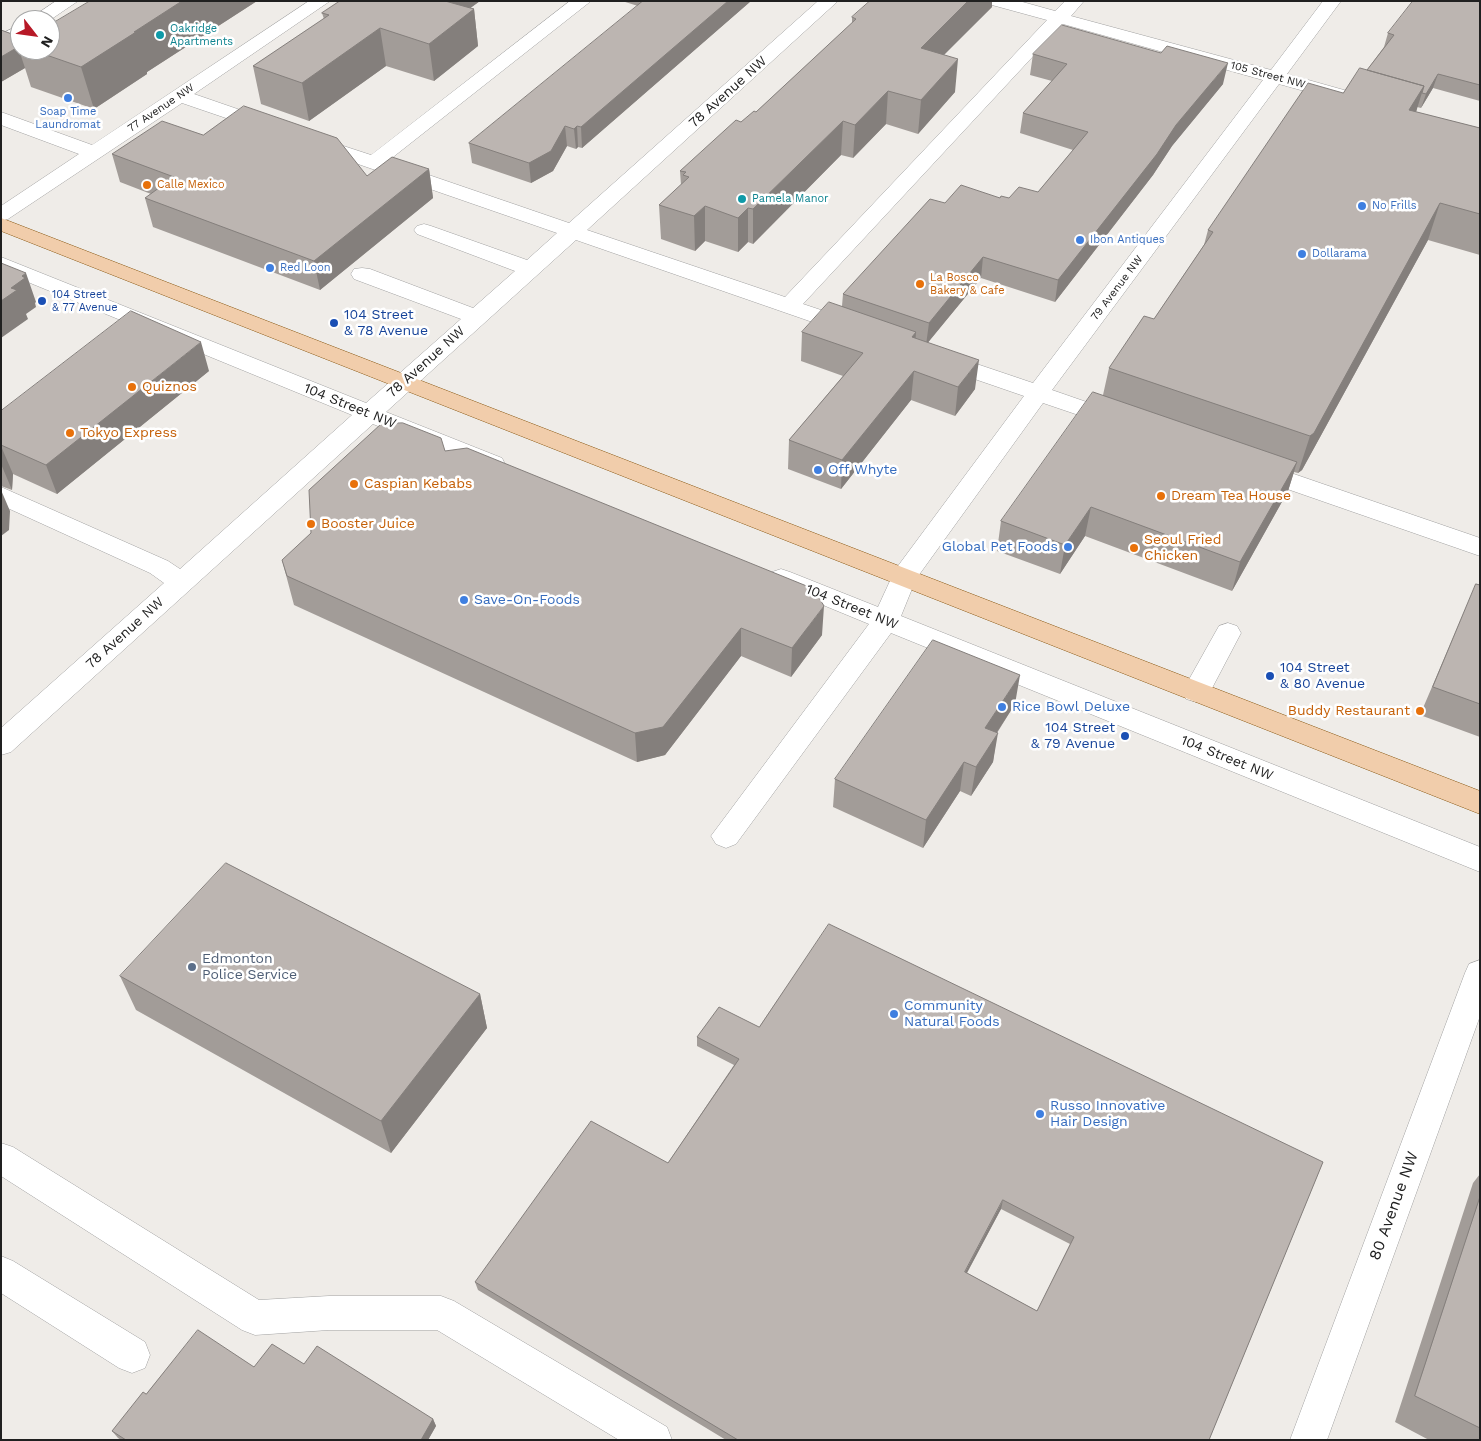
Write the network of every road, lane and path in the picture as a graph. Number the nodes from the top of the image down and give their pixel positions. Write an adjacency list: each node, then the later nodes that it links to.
1 (69, 1): 8 (street)
2 (321, 1): 11 (street, 77 Avenue NW)
3 (582, 1): 17 (street)
4 (829, 1): 21 (street, 78 Avenue NW)
5 (998, 1): 9 (street, 105 Street NW)
6 (1075, 1): 9 (street)
7 (1332, 1): 10 (street, 79 Avenue NW)
8 (54, 10)
9 (1059, 18): 10 (street, 105 Street NW); 25 (street)
10 (1275, 77): 12 (street, 105 Street NW); 30 (street, 79 Avenue NW)
11 (180, 96): 16 (street, 77 Avenue NW); 17 (street)
12 (1365, 101)
13 (1, 118): 14 (street)
14 (20, 125): 15 (street); 16 (street)
15 (1, 136)
16 (95, 152): 18 (street, 77 Avenue NW)
17 (373, 163): 21 (street)
18 (1, 215)
19 (1, 224): 29 (main road)
20 (424, 230): 23 (street)
21 (573, 231): 23 (street, 78 Avenue NW); 25 (street)
22 (1, 263): 31 (street, 104 Street NW)
23 (530, 269): 26 (street, 78 Avenue NW)
24 (362, 274): 26 (street)
25 (789, 306): 27 (street)
26 (476, 317): 29 (street, 78 Avenue NW)
27 (871, 335)
28 (925, 354): 30 (street)
29 (404, 381): 31 (street, 78 Avenue NW); 38 (main road)
30 (1038, 393): 32 (street); 38 (street, 79 Avenue NW)
31 (369, 414): 34 (street, 104 Street NW); 39 (street, 78 Avenue NW)
32 (1139, 428)
33 (1233, 461): 36 (street)
34 (514, 472)
35 (1, 495): 39 (street)
36 (1480, 546)
37 (756, 568): 40 (street, 104 Street NW)
38 (904, 576): 40 (street, 79 Avenue NW); 42 (main road)
39 (181, 583): 43 (street, 78 Avenue NW)
40 (886, 620): 45 (street, 79 Avenue NW); 46 (street, 104 Street NW)
41 (1228, 633): 42 (street)
42 (1196, 692): 44 (main road)
43 (1, 744)
44 (1480, 803)
45 (726, 836)
46 (1480, 860)
47 (1480, 973): 52 (street, 80 Avenue NW)
48 (1, 1158): 51 (street)
49 (1, 1273): 50 (street)
50 (132, 1355)
51 (654, 1440)
52 (1308, 1440)

